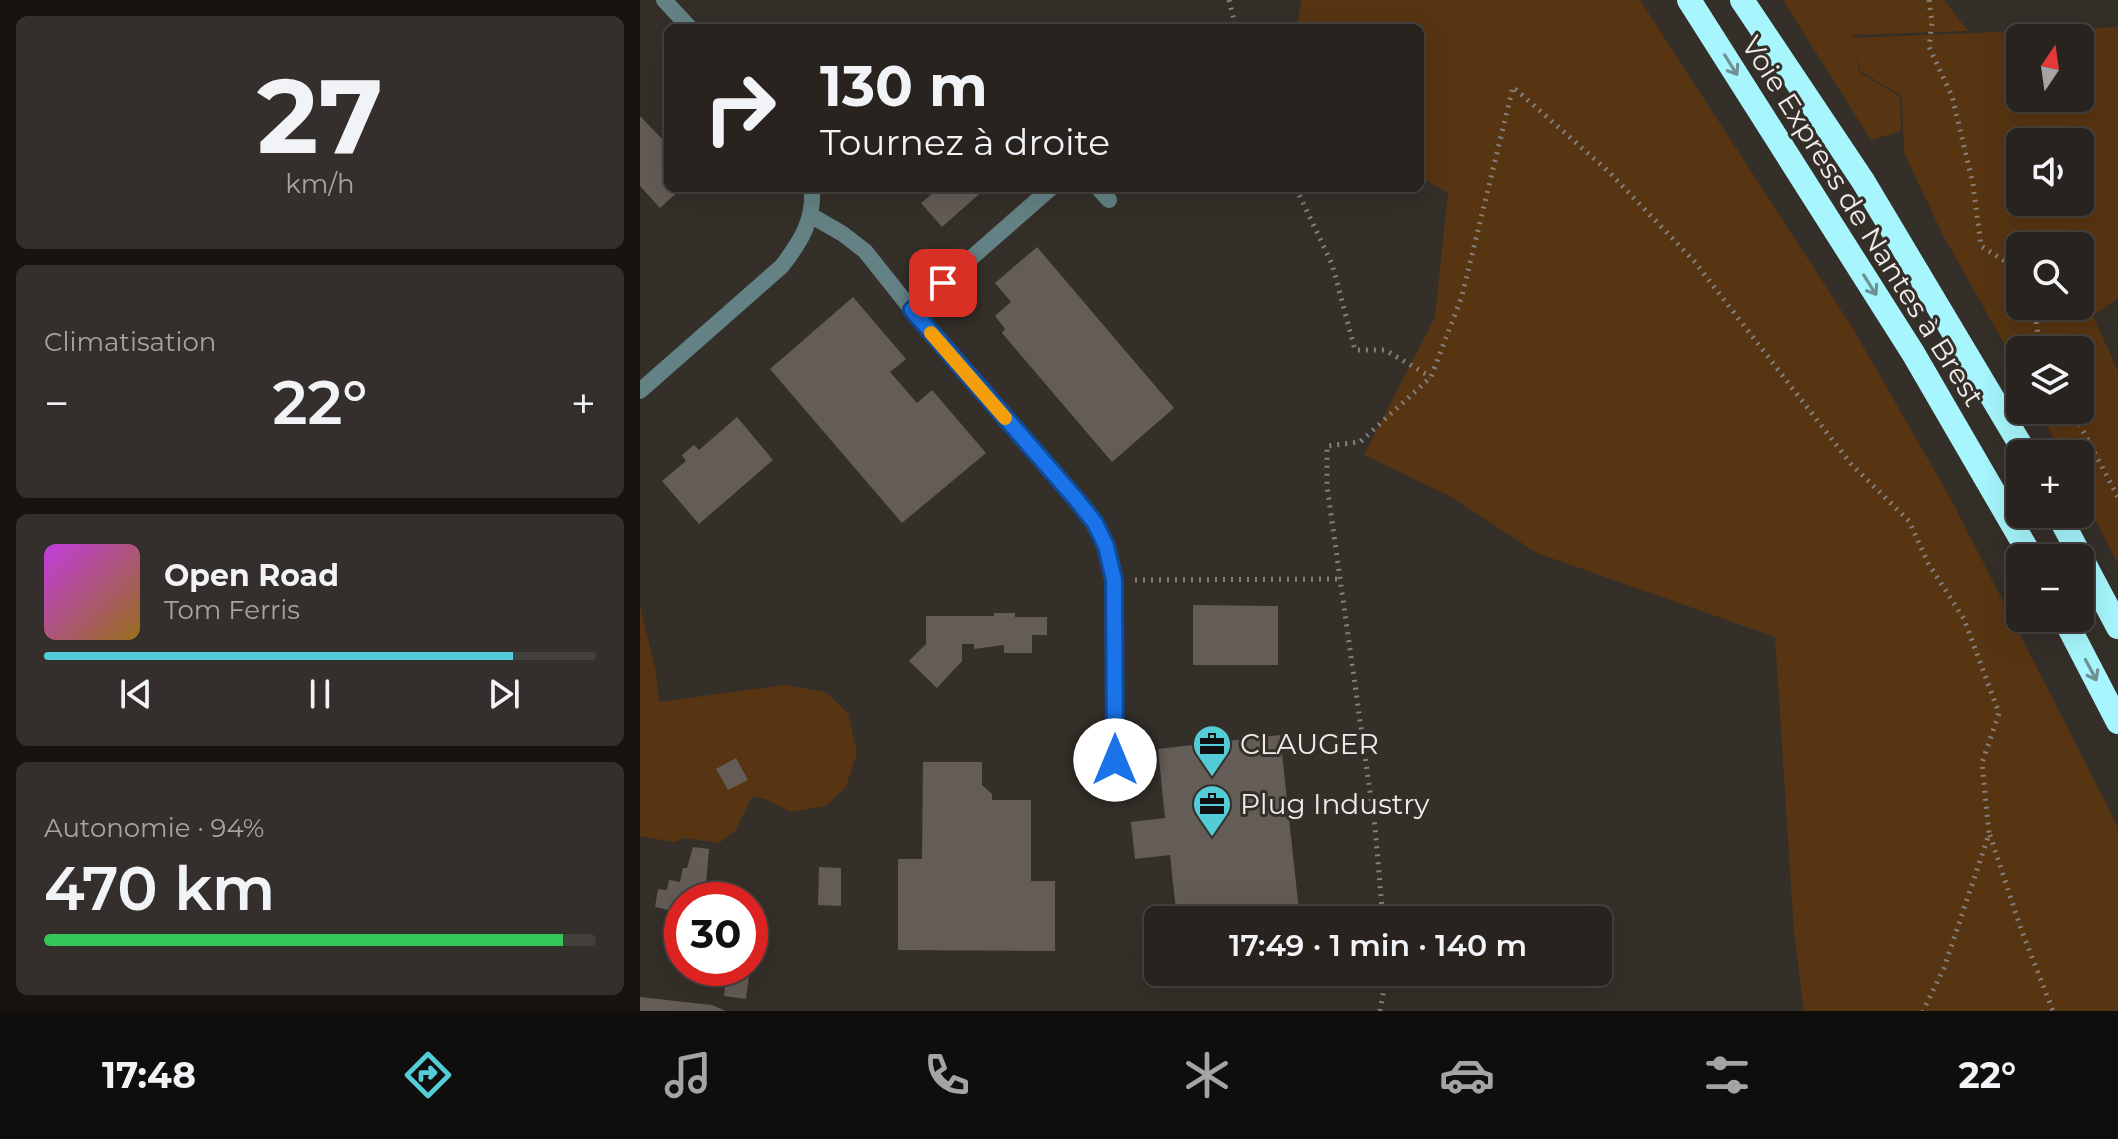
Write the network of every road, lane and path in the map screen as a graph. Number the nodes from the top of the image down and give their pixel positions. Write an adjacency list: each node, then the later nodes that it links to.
1 (664, 0): 6 (street)
2 (1229, 0): 7 (path)
3 (1689, 0): 20 (highway, Voie Express de Nantes à Brest, one-way to 20)
4 (1742, 0): 17 (highway, Voie Express de Nantes à Brest)
5 (1929, 0): 12 (path)
6 (686, 24)
7 (1235, 24)
8 (812, 192): 11 (street)
9 (1046, 192): 13 (street)
10 (1298, 192): 14 (path)
11 (812, 216): 13 (street); 15 (street)
12 (2006, 262)
13 (912, 310): 22 (street)
14 (1431, 377): 21 (path); 27 (path)
15 (640, 391)
16 (2079, 424): 18 (path)
17 (2018, 440)
18 (2118, 497)
19 (2065, 528): 23 (highway)
20 (2024, 544)
21 (1340, 579): 22 (path); 28 (path)
22 (1114, 580): 26 (street)
23 (2118, 627)
24 (2071, 632): 25 (highway, one-way to 25)
25 (2118, 722)
26 (1115, 760)
27 (1989, 834): 31 (path); 32 (path)
28 (1382, 906)
29 (1384, 986): 30 (path)
30 (1380, 1011)
31 (1923, 1011)
32 (2053, 1011)

